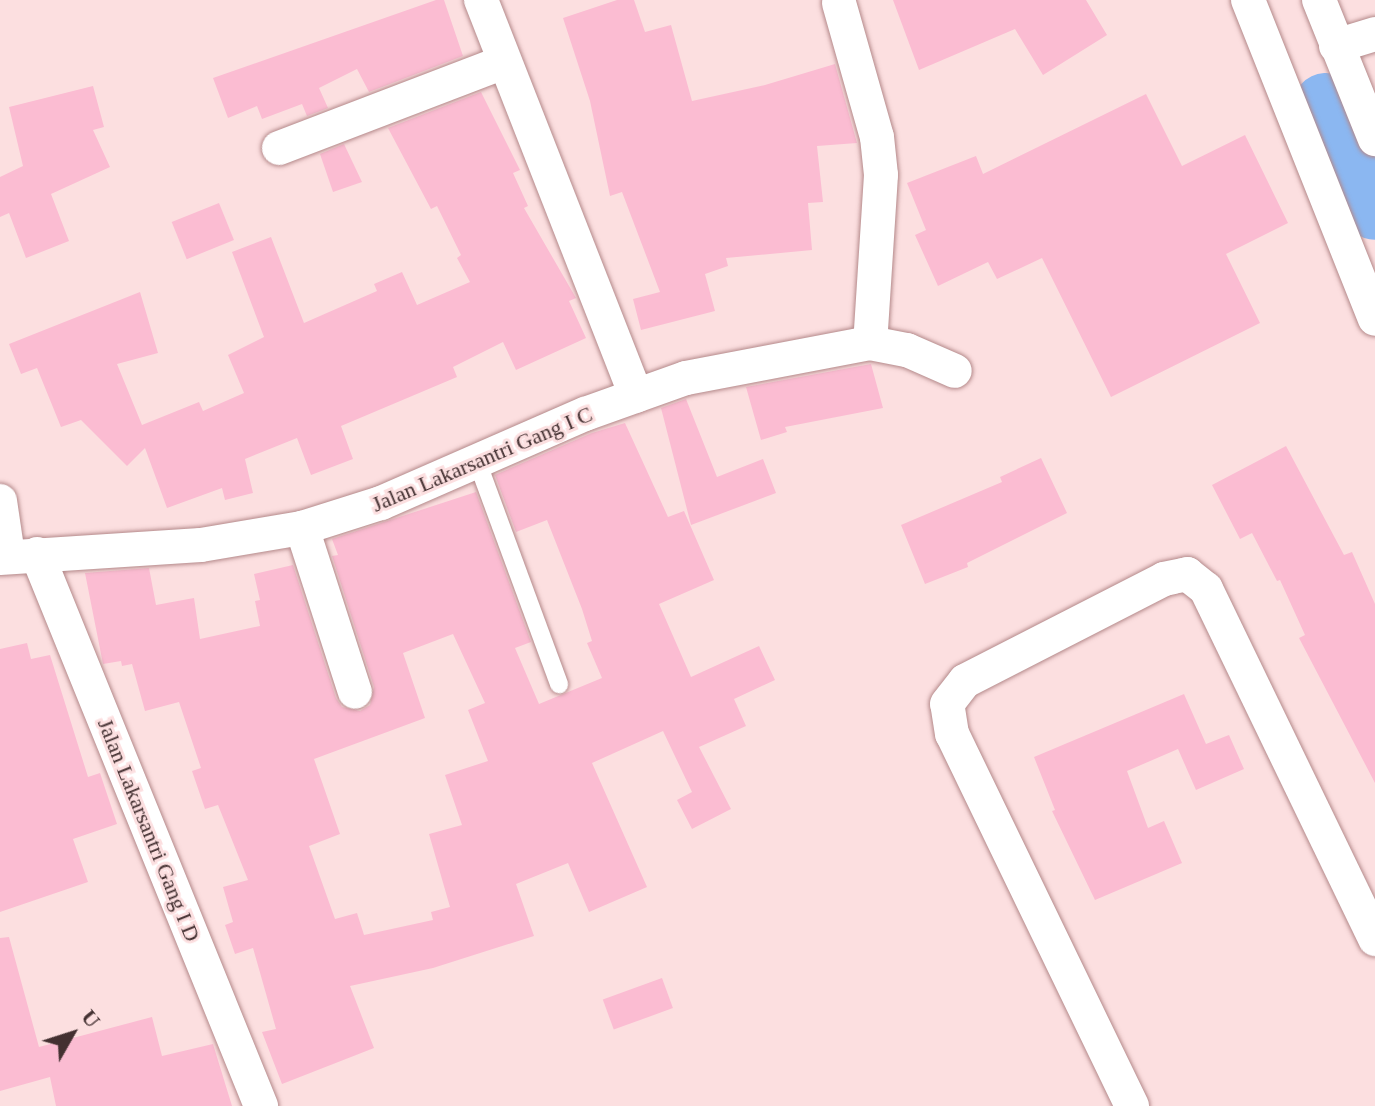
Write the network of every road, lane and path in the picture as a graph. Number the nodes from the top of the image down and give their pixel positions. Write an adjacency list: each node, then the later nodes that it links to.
1 (481, 0): 7 (street)
2 (1248, 0): 10 (street)
3 (1319, 0): 6 (street)
4 (839, 3): 11 (street)
5 (1375, 34): 6 (street)
6 (1336, 46): 8 (street)
7 (504, 62): 9 (street); 13 (street)
8 (1372, 127)
9 (279, 148)
10 (1375, 319)
11 (870, 343): 12 (street, Jalan Lakarsantri Gang I C); 13 (street, Jalan Lakarsantri Gang I C)
12 (955, 371)
13 (636, 396): 14 (street, Jalan Lakarsantri Gang I C)
14 (477, 461): 16 (street, Jalan Lakarsantri Gang I C); 18 (lane)
15 (0, 501): 17 (street, Jalan Lakarsantri Gang I D)
16 (302, 528): 17 (street, Jalan Lakarsantri Gang I C); 19 (street)
17 (15, 556): 21 (street, Jalan Lakarsantri Gang I D)
18 (559, 684)
19 (355, 692)
20 (1375, 939): 22 (street)
21 (261, 1106)
22 (1132, 1106)

